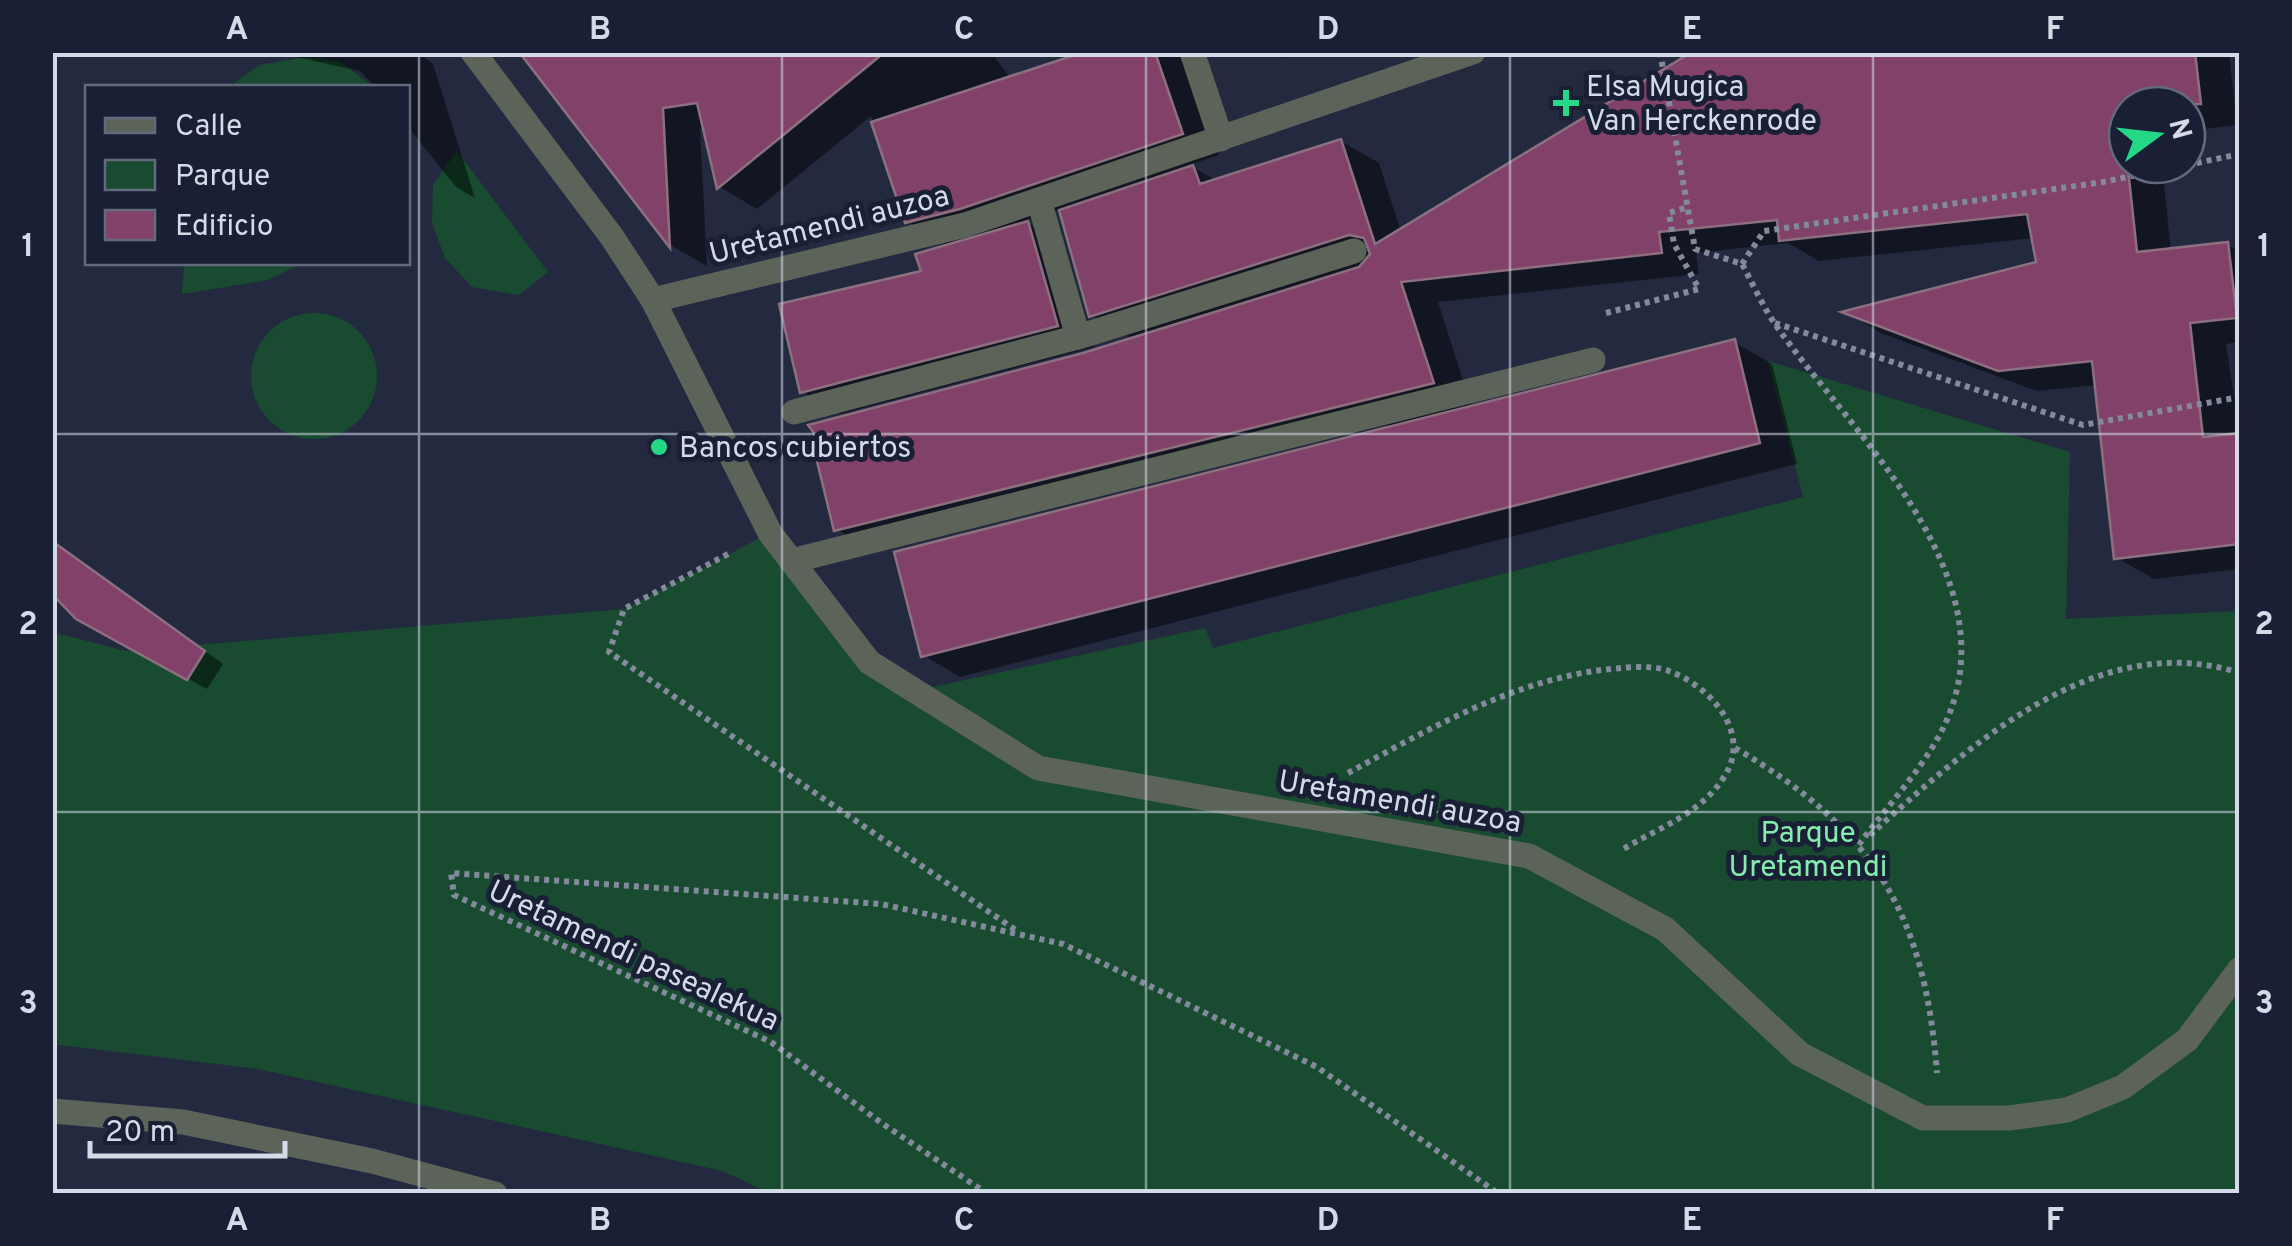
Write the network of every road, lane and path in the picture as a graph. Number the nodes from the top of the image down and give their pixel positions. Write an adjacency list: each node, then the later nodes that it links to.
1 (473, 52): 13 (street, Uretamendi auzoa)
2 (1192, 52): 5 (street)
3 (1473, 52): 5 (street, Uretamendi auzoa)
4 (1660, 52): 10 (path)
5 (1221, 140): 9 (street, Uretamendi auzoa)
6 (2240, 154): 7 (path)
7 (2207, 161)
8 (2107, 181): 12 (path)
9 (1039, 200): 13 (street, Uretamendi auzoa); 16 (street)
10 (1688, 207): 12 (path); 14 (path)
11 (1354, 251): 16 (street)
12 (1742, 264): 15 (path)
13 (653, 300): 20 (street, Uretamendi auzoa)
14 (1603, 314)
15 (1774, 323): 18 (path); 25 (path)
16 (1078, 336): 19 (street)
17 (1593, 360): 21 (street)
18 (2240, 397)
19 (794, 412)
20 (770, 532): 21 (street, Uretamendi auzoa); 27 (path, Uretamendi pasealekua)
21 (791, 561): 24 (street, Uretamendi auzoa)
22 (2240, 672): 25 (path)
23 (1735, 748): 24 (path); 25 (path); 26 (path)
24 (1276, 812): 26 (street, Uretamendi auzoa)
25 (1858, 846): 30 (path)
26 (1574, 880): 30 (street, Uretamendi auzoa)
27 (1022, 934): 32 (path, Uretamendi pasealekua); 33 (path, Uretamendi pasealekua)
28 (2240, 970): 30 (street, Uretamendi auzoa)
29 (52, 1110): 31 (street)
30 (1940, 1118)
31 (495, 1194)
32 (988, 1194)
33 (1499, 1194)

